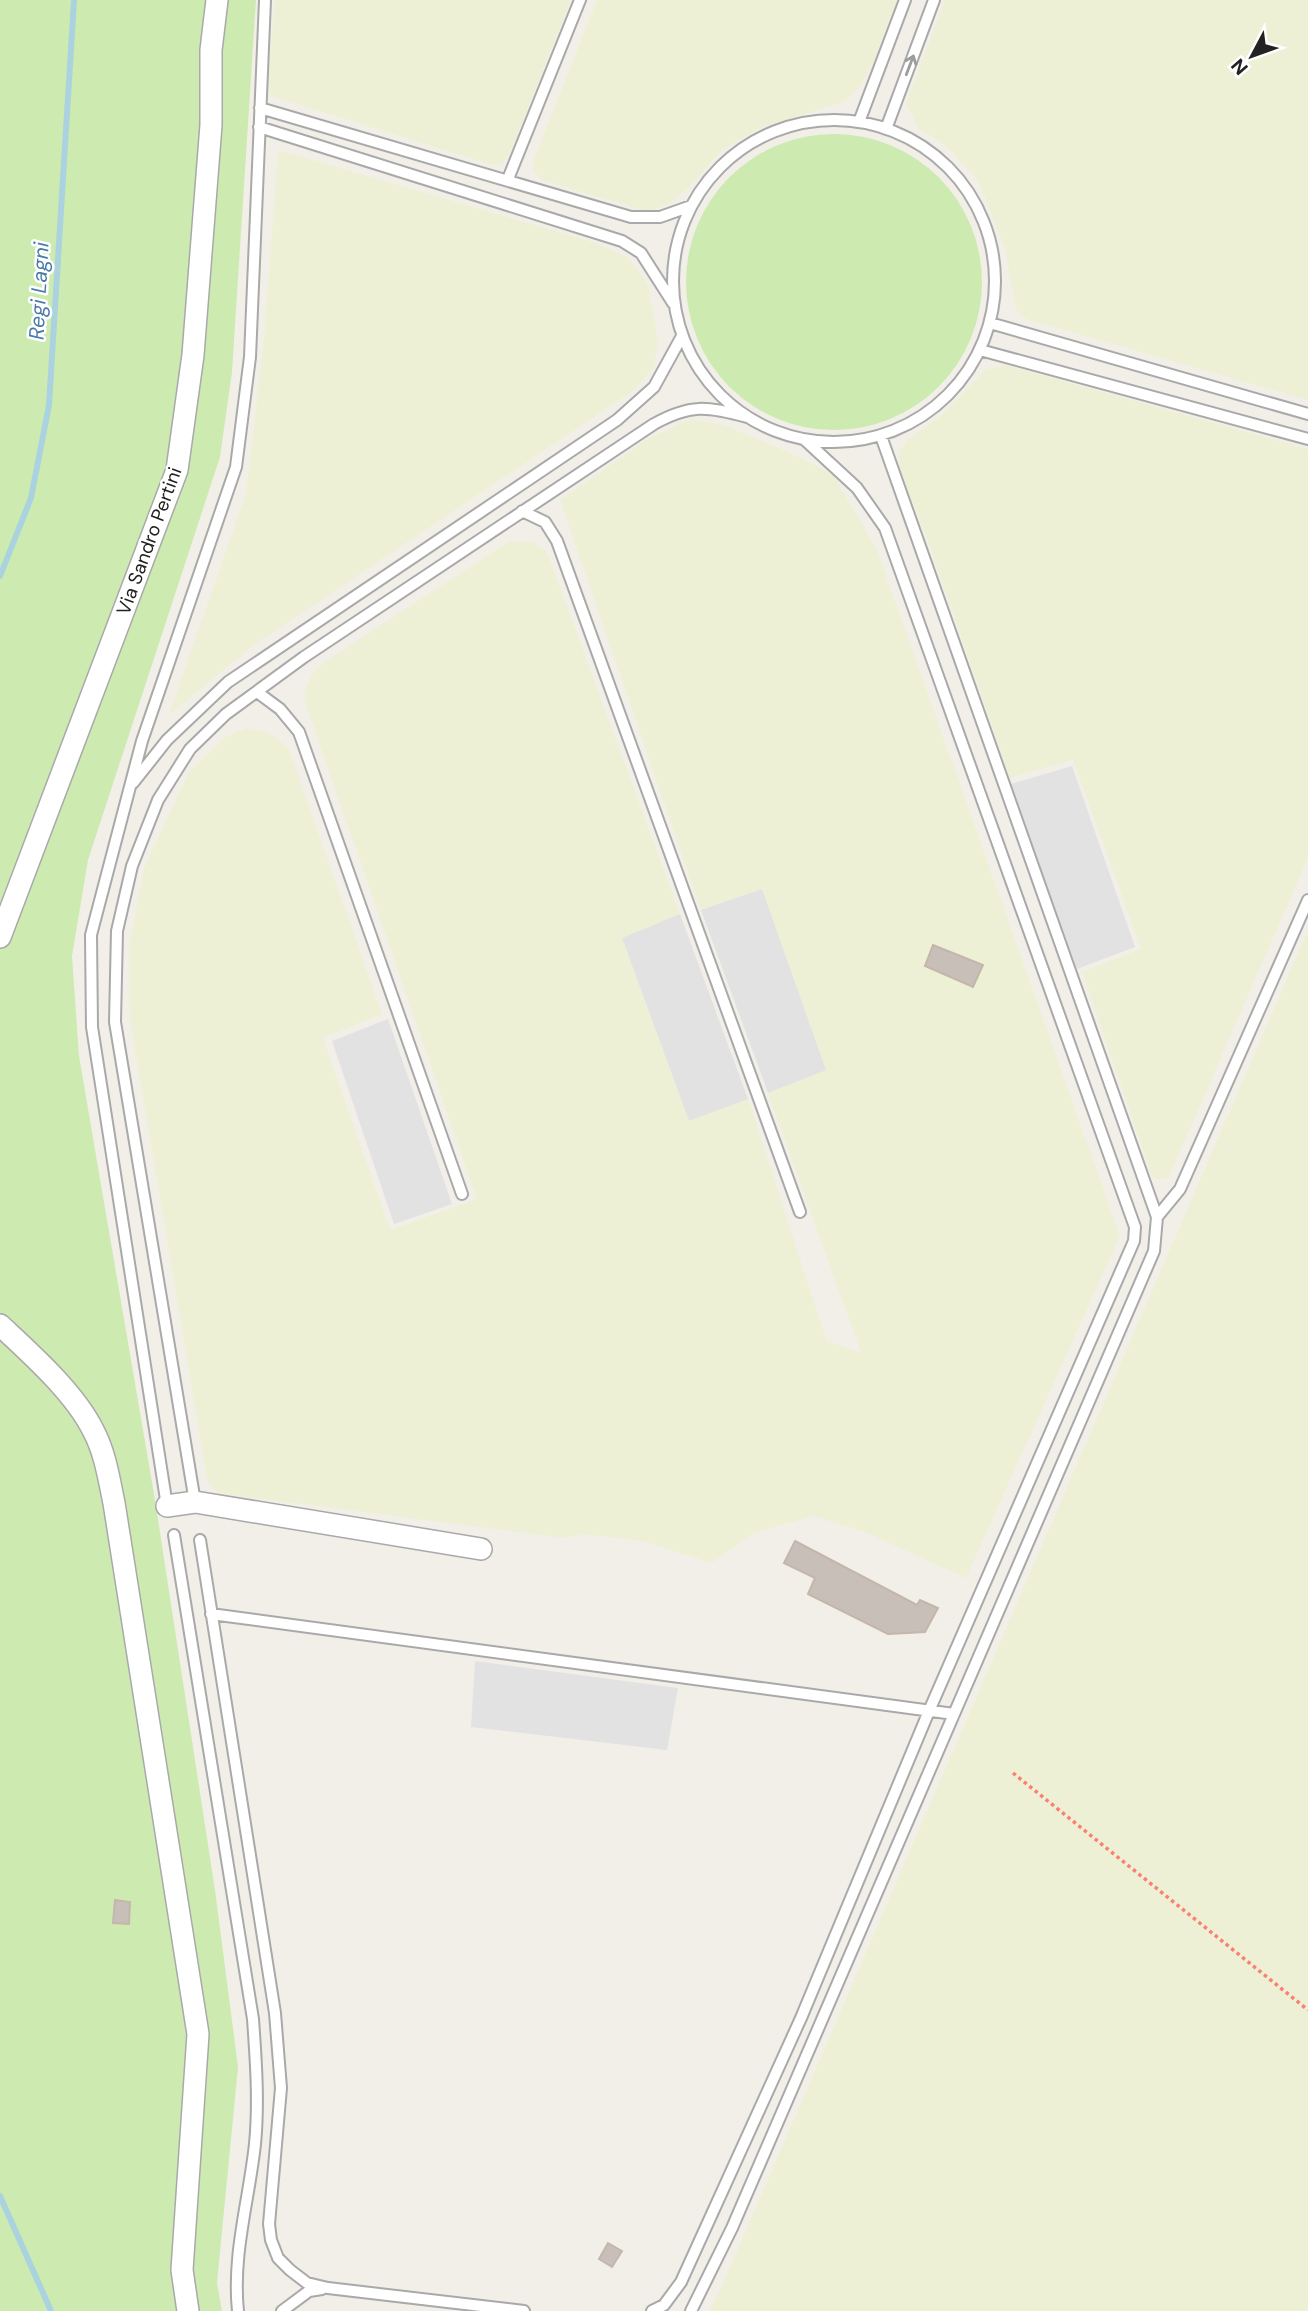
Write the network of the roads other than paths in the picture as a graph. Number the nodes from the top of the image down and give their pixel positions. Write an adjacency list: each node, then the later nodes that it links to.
1 (217, 0): 25 (street, Via Sandro Pertini)
2 (265, 0): 6 (lane)
3 (580, 0): 10 (lane)
4 (905, 0): 7 (lane)
5 (934, 0): 9 (lane, one-way to 5)
6 (260, 108): 8 (lane); 10 (lane)
7 (859, 122): 9 (lane); 11 (lane)
8 (258, 127): 12 (lane); 23 (lane)
9 (886, 129): 13 (lane)
10 (508, 179): 11 (lane)
11 (691, 206): 12 (lane)
12 (675, 307): 14 (lane)
13 (990, 323): 15 (lane); 16 (lane)
14 (682, 336): 17 (lane); 23 (lane)
15 (981, 350): 18 (lane); 19 (lane)
16 (1308, 415)
17 (747, 417): 20 (lane); 21 (lane)
18 (881, 436): 20 (lane); 28 (lane)
19 (1308, 439)
20 (805, 440): 36 (lane)
21 (522, 511): 22 (lane); 27 (lane)
22 (257, 692): 26 (lane); 30 (lane)
23 (129, 788): 31 (lane)
24 (1308, 900): 28 (lane)
25 (0, 937)
26 (462, 1194)
27 (800, 1212)
28 (1157, 1217): 37 (lane)
29 (0, 1325): 39 (street)
30 (195, 1502): 31 (street); 34 (street)
31 (167, 1506)
32 (174, 1535): 40 (lane)
33 (200, 1541): 35 (lane)
34 (481, 1549)
35 (211, 1614): 36 (lane); 38 (lane)
36 (929, 1711): 37 (lane); 43 (lane)
37 (954, 1714): 44 (lane)
38 (328, 2288): 41 (lane); 42 (lane)
39 (188, 2311)
40 (238, 2311)
41 (282, 2311)
42 (524, 2311)
43 (652, 2311)
44 (691, 2311)

